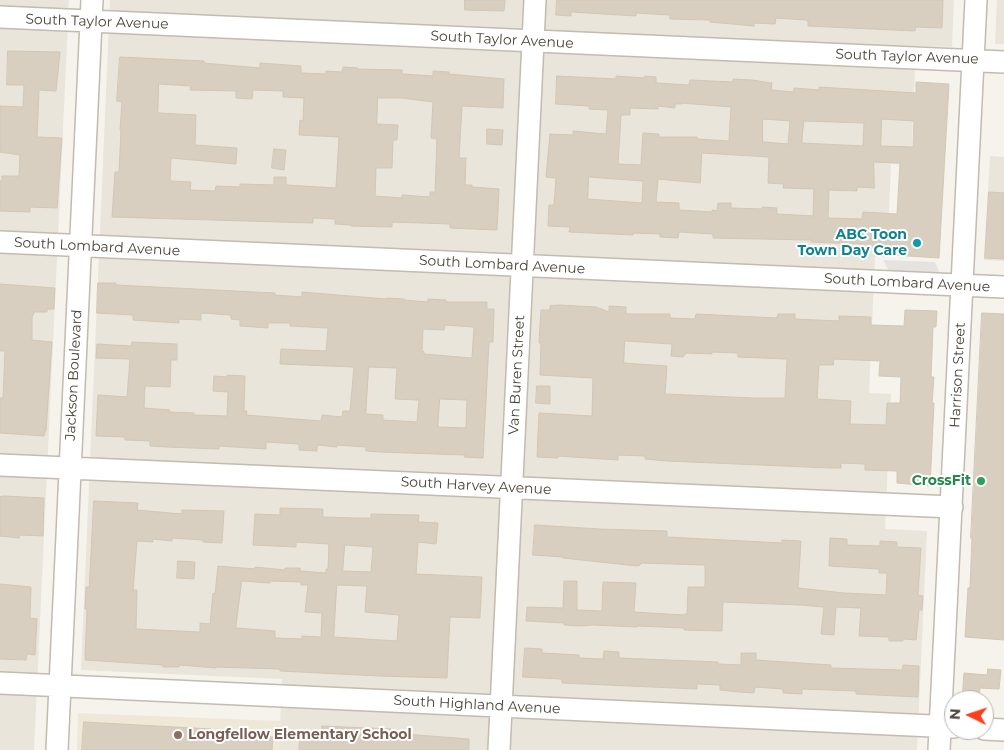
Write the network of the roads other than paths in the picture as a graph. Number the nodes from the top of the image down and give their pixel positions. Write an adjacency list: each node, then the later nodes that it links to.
1 (92, 0): 5 (street, Jackson Boulevard)
2 (535, 0): 6 (street, Van Buren Street)
3 (976, 0): 7 (street, Harrison Street)
4 (0, 17): 5 (street, South Taylor Avenue)
5 (91, 21): 6 (street, South Taylor Avenue); 10 (street, Jackson Boulevard)
6 (534, 41): 7 (street, South Taylor Avenue); 11 (street, Van Buren Street)
7 (974, 60): 8 (street, South Taylor Avenue); 12 (street, Harrison Street)
8 (1004, 62)
9 (0, 242): 10 (street, South Lombard Avenue)
10 (81, 246): 11 (street, South Lombard Avenue); 15 (street, Jackson Boulevard)
11 (523, 266): 12 (street, South Lombard Avenue); 16 (street, Van Buren Street)
12 (962, 285): 13 (street, South Lombard Avenue); 17 (street, Harrison Street)
13 (1004, 287)
14 (0, 465): 15 (street, South Harvey Avenue)
15 (70, 468): 16 (street, South Harvey Avenue); 19 (street, Jackson Boulevard)
16 (512, 488): 17 (street, South Harvey Avenue); 21 (street, Van Buren Street)
17 (952, 507): 20 (street, Harrison Street)
18 (0, 683): 19 (street, South Highland Avenue)
19 (60, 685): 21 (street, South Highland Avenue); 24 (street, Jackson Boulevard)
20 (948, 690)
21 (501, 706): 22 (street, South Highland Avenue); 25 (street, Van Buren Street)
22 (944, 727)
23 (944, 736): 26 (street, Harrison Street)
24 (57, 750)
25 (499, 750)
26 (939, 750)

